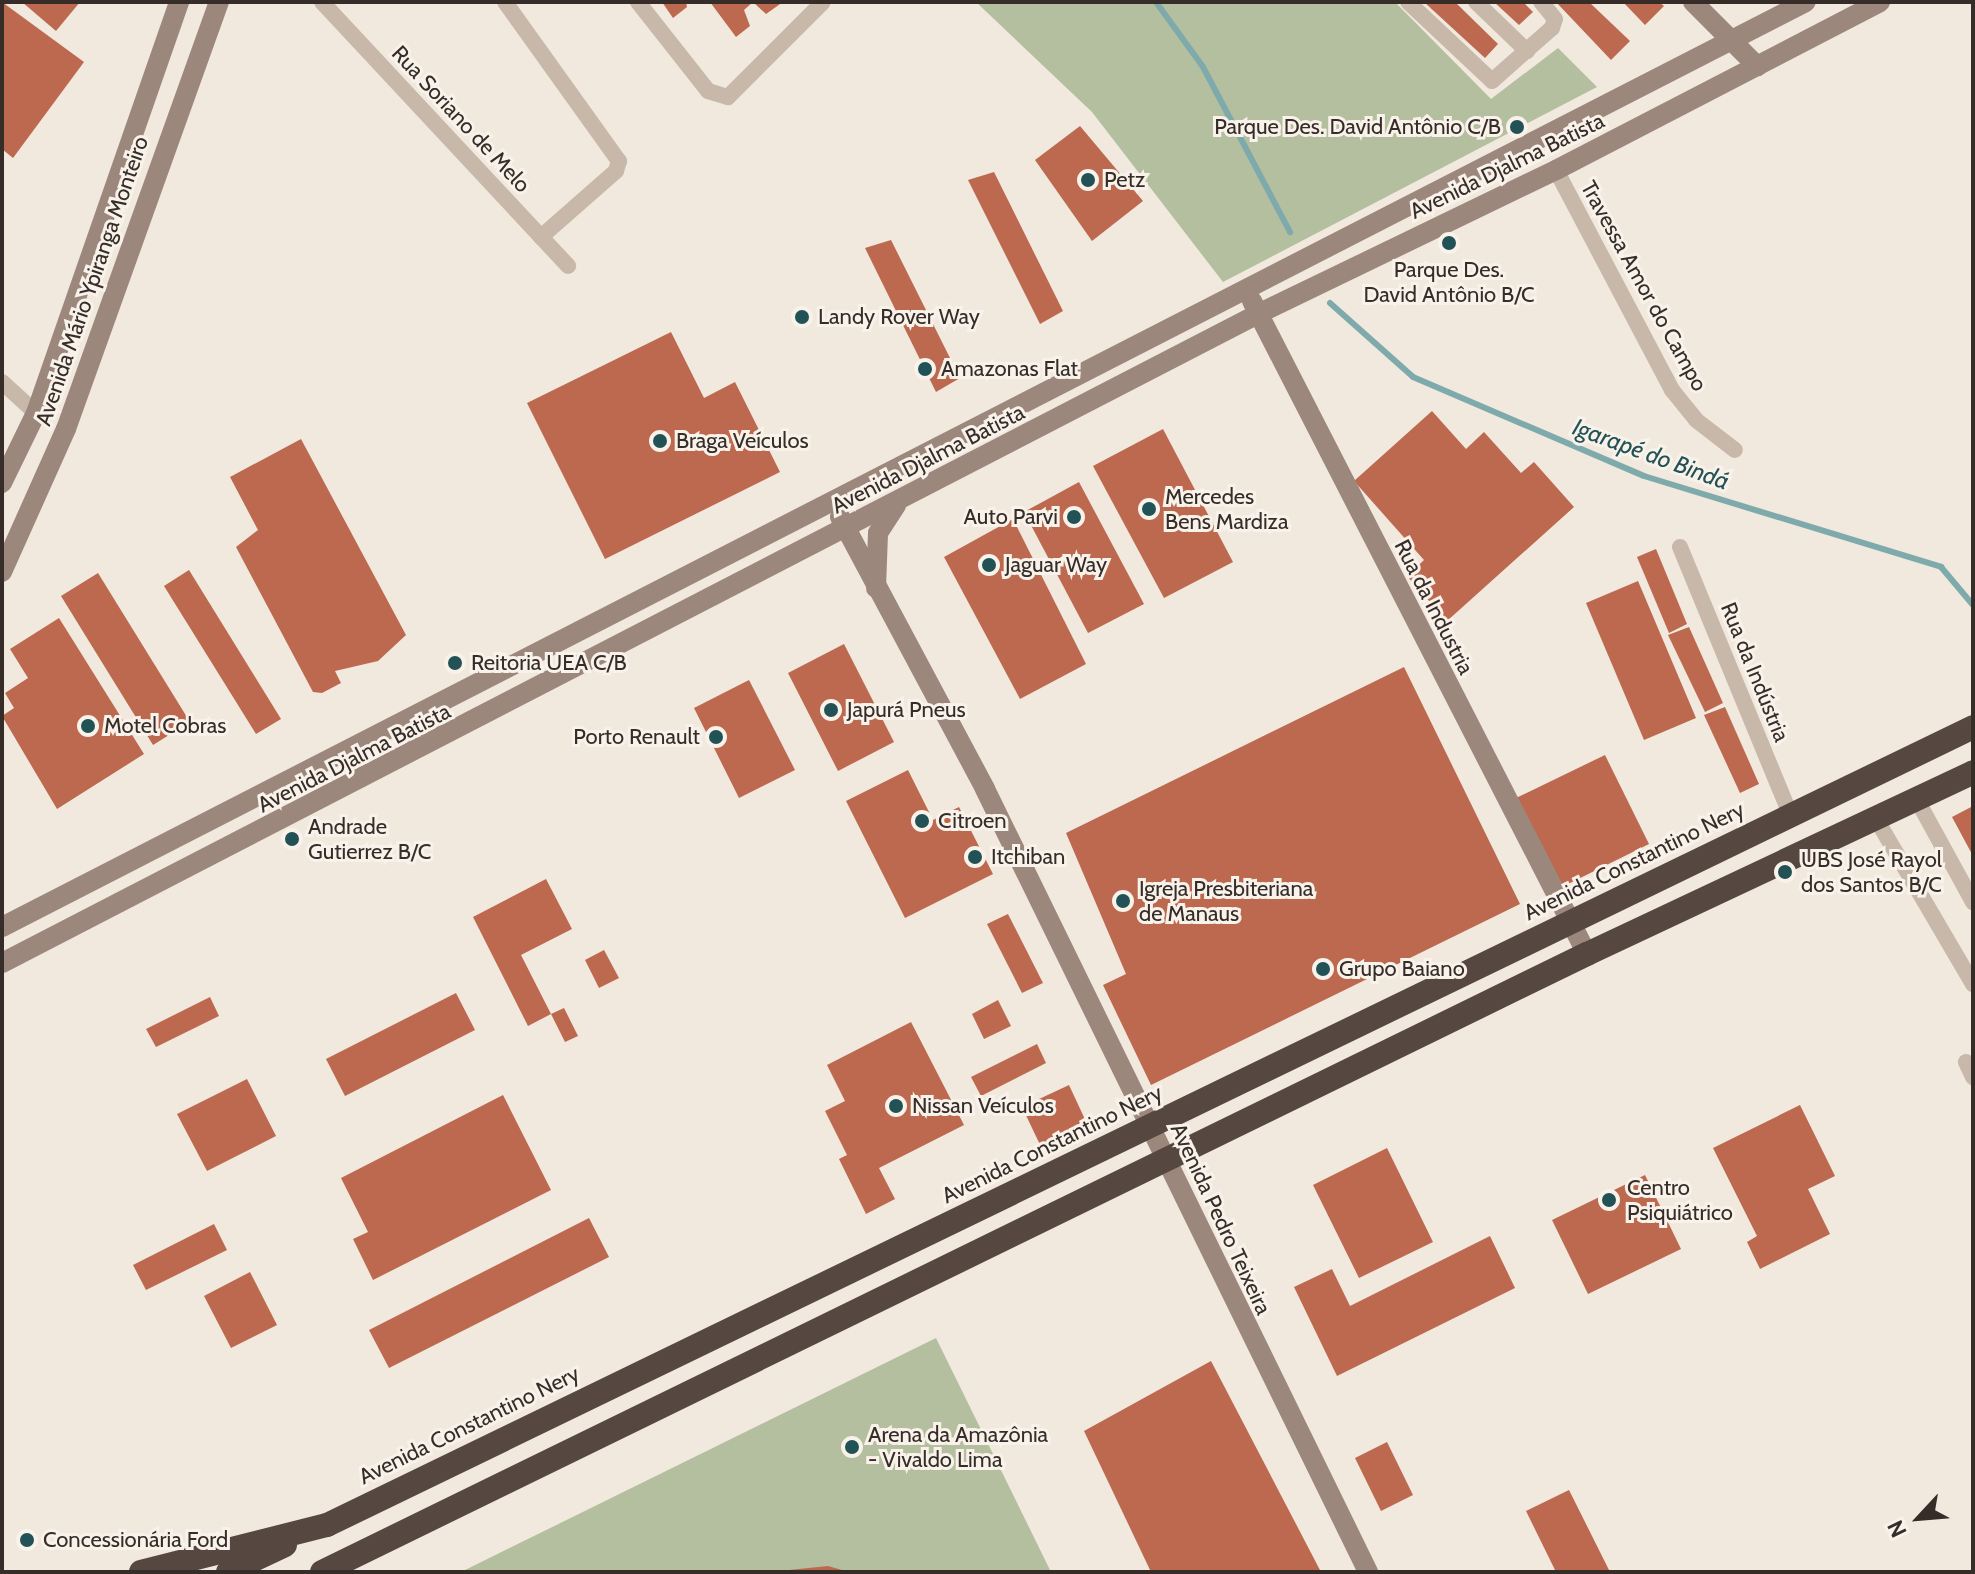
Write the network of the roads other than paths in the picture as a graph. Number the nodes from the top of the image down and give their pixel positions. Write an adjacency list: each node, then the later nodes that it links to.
1 (179, 2): 22 (main road, Avenida Mário Ypiranga Monteiro)
2 (219, 2): 29 (main road, Avenida Mário Ypiranga Monteiro)
3 (322, 2): 17 (street, Rua Soriano de Melo)
4 (505, 2): 17 (street)
5 (638, 2): 6 (street)
6 (823, 2)
7 (1408, 2): 14 (street)
8 (1476, 2): 14 (street)
9 (1541, 2): 14 (street)
10 (1693, 2): 13 (main road)
11 (1806, 2): 13 (main road, Avenida Djalma Batista)
12 (1880, 2): 15 (main road, Avenida Djalma Batista)
13 (1731, 40): 15 (main road); 19 (main road, Avenida Djalma Batista)
14 (1527, 51)
15 (1757, 66): 16 (main road, Avenida Djalma Batista)
16 (1556, 170): 20 (main road, Avenida Djalma Batista); 23 (street, Travessa Amor do Campo)
17 (541, 237): 18 (street, Rua Soriano de Melo)
18 (568, 266)
19 (1245, 287): 20 (main road, Rua da Industria); 26 (main road, Avenida Djalma Batista)
20 (1258, 314): 25 (main road, Avenida Djalma Batista); 37 (main road, Rua da Industria)
21 (2, 382): 22 (street)
22 (36, 413): 24 (main road, Avenida Mário Ypiranga Monteiro)
23 (1735, 450)
24 (2, 483)
25 (902, 499): 27 (main road, Avenida Djalma Batista); 30 (main road)
26 (833, 502): 27 (main road, Avenida Pedro Teixeira); 38 (main road, Avenida Djalma Batista)
27 (846, 528): 30 (main road, Avenida Pedro Teixeira); 40 (main road, Avenida Djalma Batista)
28 (1680, 547): 34 (street, Rua da Indústria)
29 (2, 572)
30 (876, 588): 42 (main road, Avenida Pedro Teixeira)
31 (1973, 727): 34 (highway, Avenida Constantino Nery)
32 (1973, 772): 33 (highway)
33 (1916, 798): 35 (highway); 36 (street)
34 (1790, 814): 37 (highway, Avenida Constantino Nery)
35 (1875, 817): 39 (highway); 41 (street)
36 (1973, 902)
37 (1568, 922): 39 (main road, Rua da Industria); 42 (highway, Avenida Constantino Nery)
38 (2, 927)
39 (1587, 954): 43 (highway)
40 (2, 963)
41 (1973, 984)
42 (1152, 1129): 43 (main road, Avenida Pedro Teixeira); 44 (highway, Avenida Constantino Nery)
43 (1168, 1159): 47 (highway); 48 (main road, Avenida Pedro Teixeira)
44 (327, 1525): 45 (highway, Avenida Constantino Nery); 46 (highway)
45 (141, 1572)
46 (228, 1572)
47 (322, 1572)
48 (1368, 1572)

